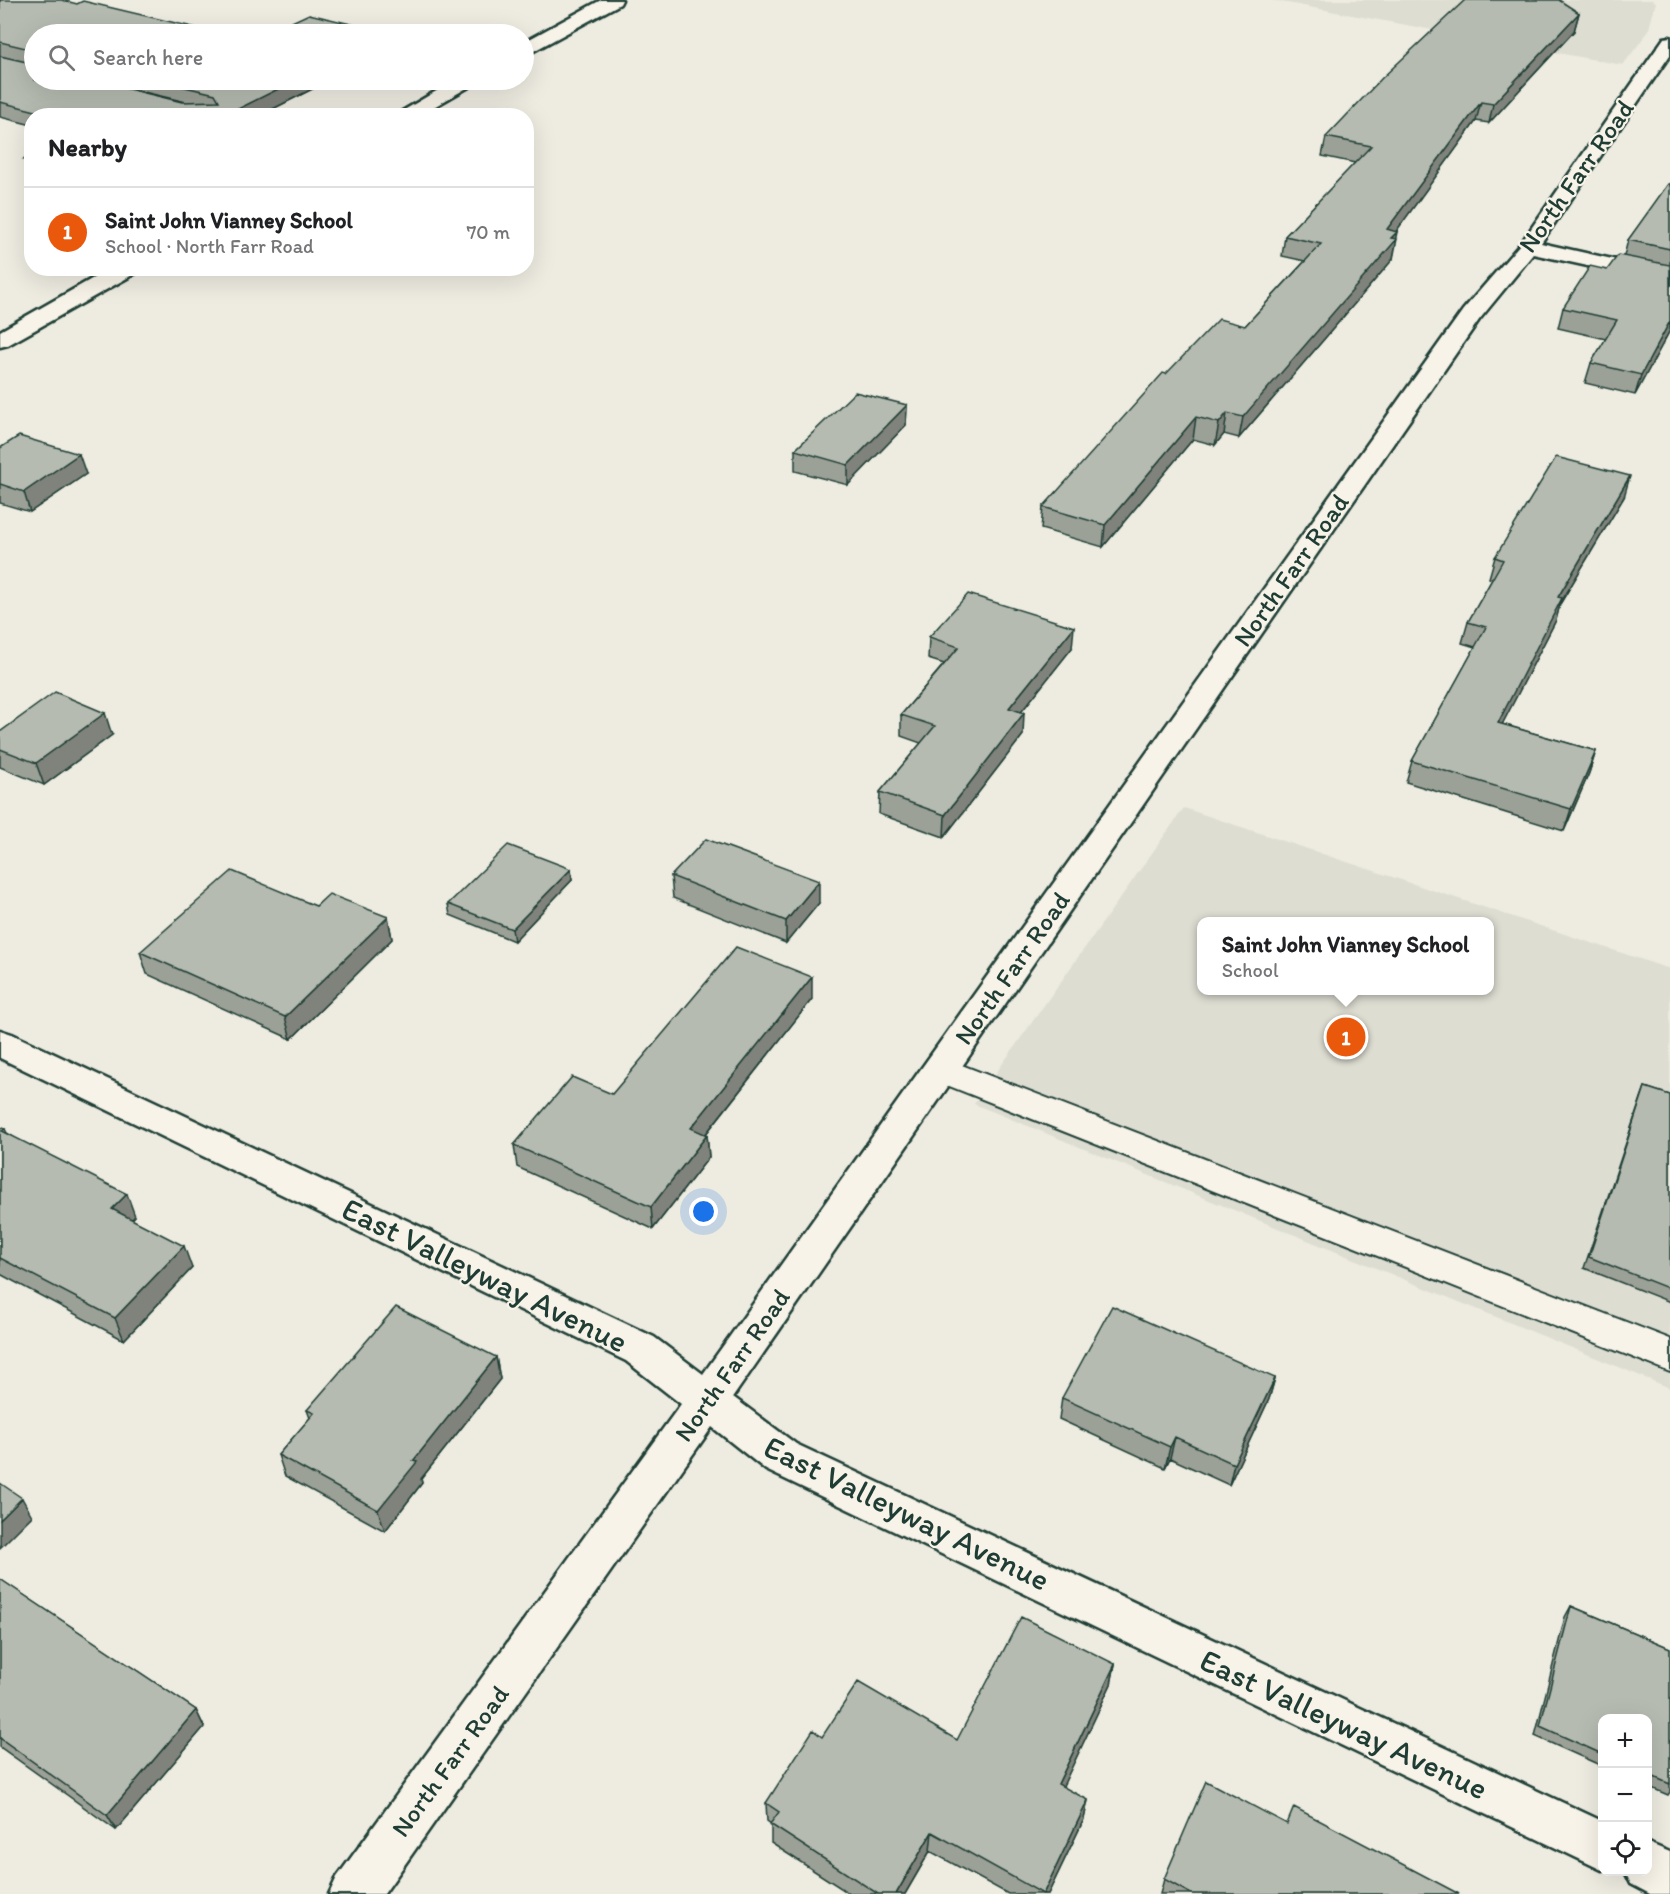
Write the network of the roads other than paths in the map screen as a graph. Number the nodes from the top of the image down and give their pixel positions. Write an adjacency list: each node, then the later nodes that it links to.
1 (614, 0): 3 (street)
2 (1670, 42): 6 (street, North Farr Road)
3 (534, 44)
4 (450, 90): 5 (street)
5 (417, 108)
6 (1528, 247): 8 (street); 11 (street, North Farr Road)
7 (114, 276): 9 (street)
8 (1670, 278)
9 (0, 340)
10 (0, 1043): 13 (street, East Valleyway Avenue)
11 (941, 1069): 12 (lane); 13 (street, North Farr Road)
12 (1670, 1356)
13 (707, 1401): 14 (street, East Valleyway Avenue); 17 (street, North Farr Road)
14 (1598, 1844)
15 (1652, 1870): 16 (street)
16 (1670, 1878)
17 (354, 1894)

